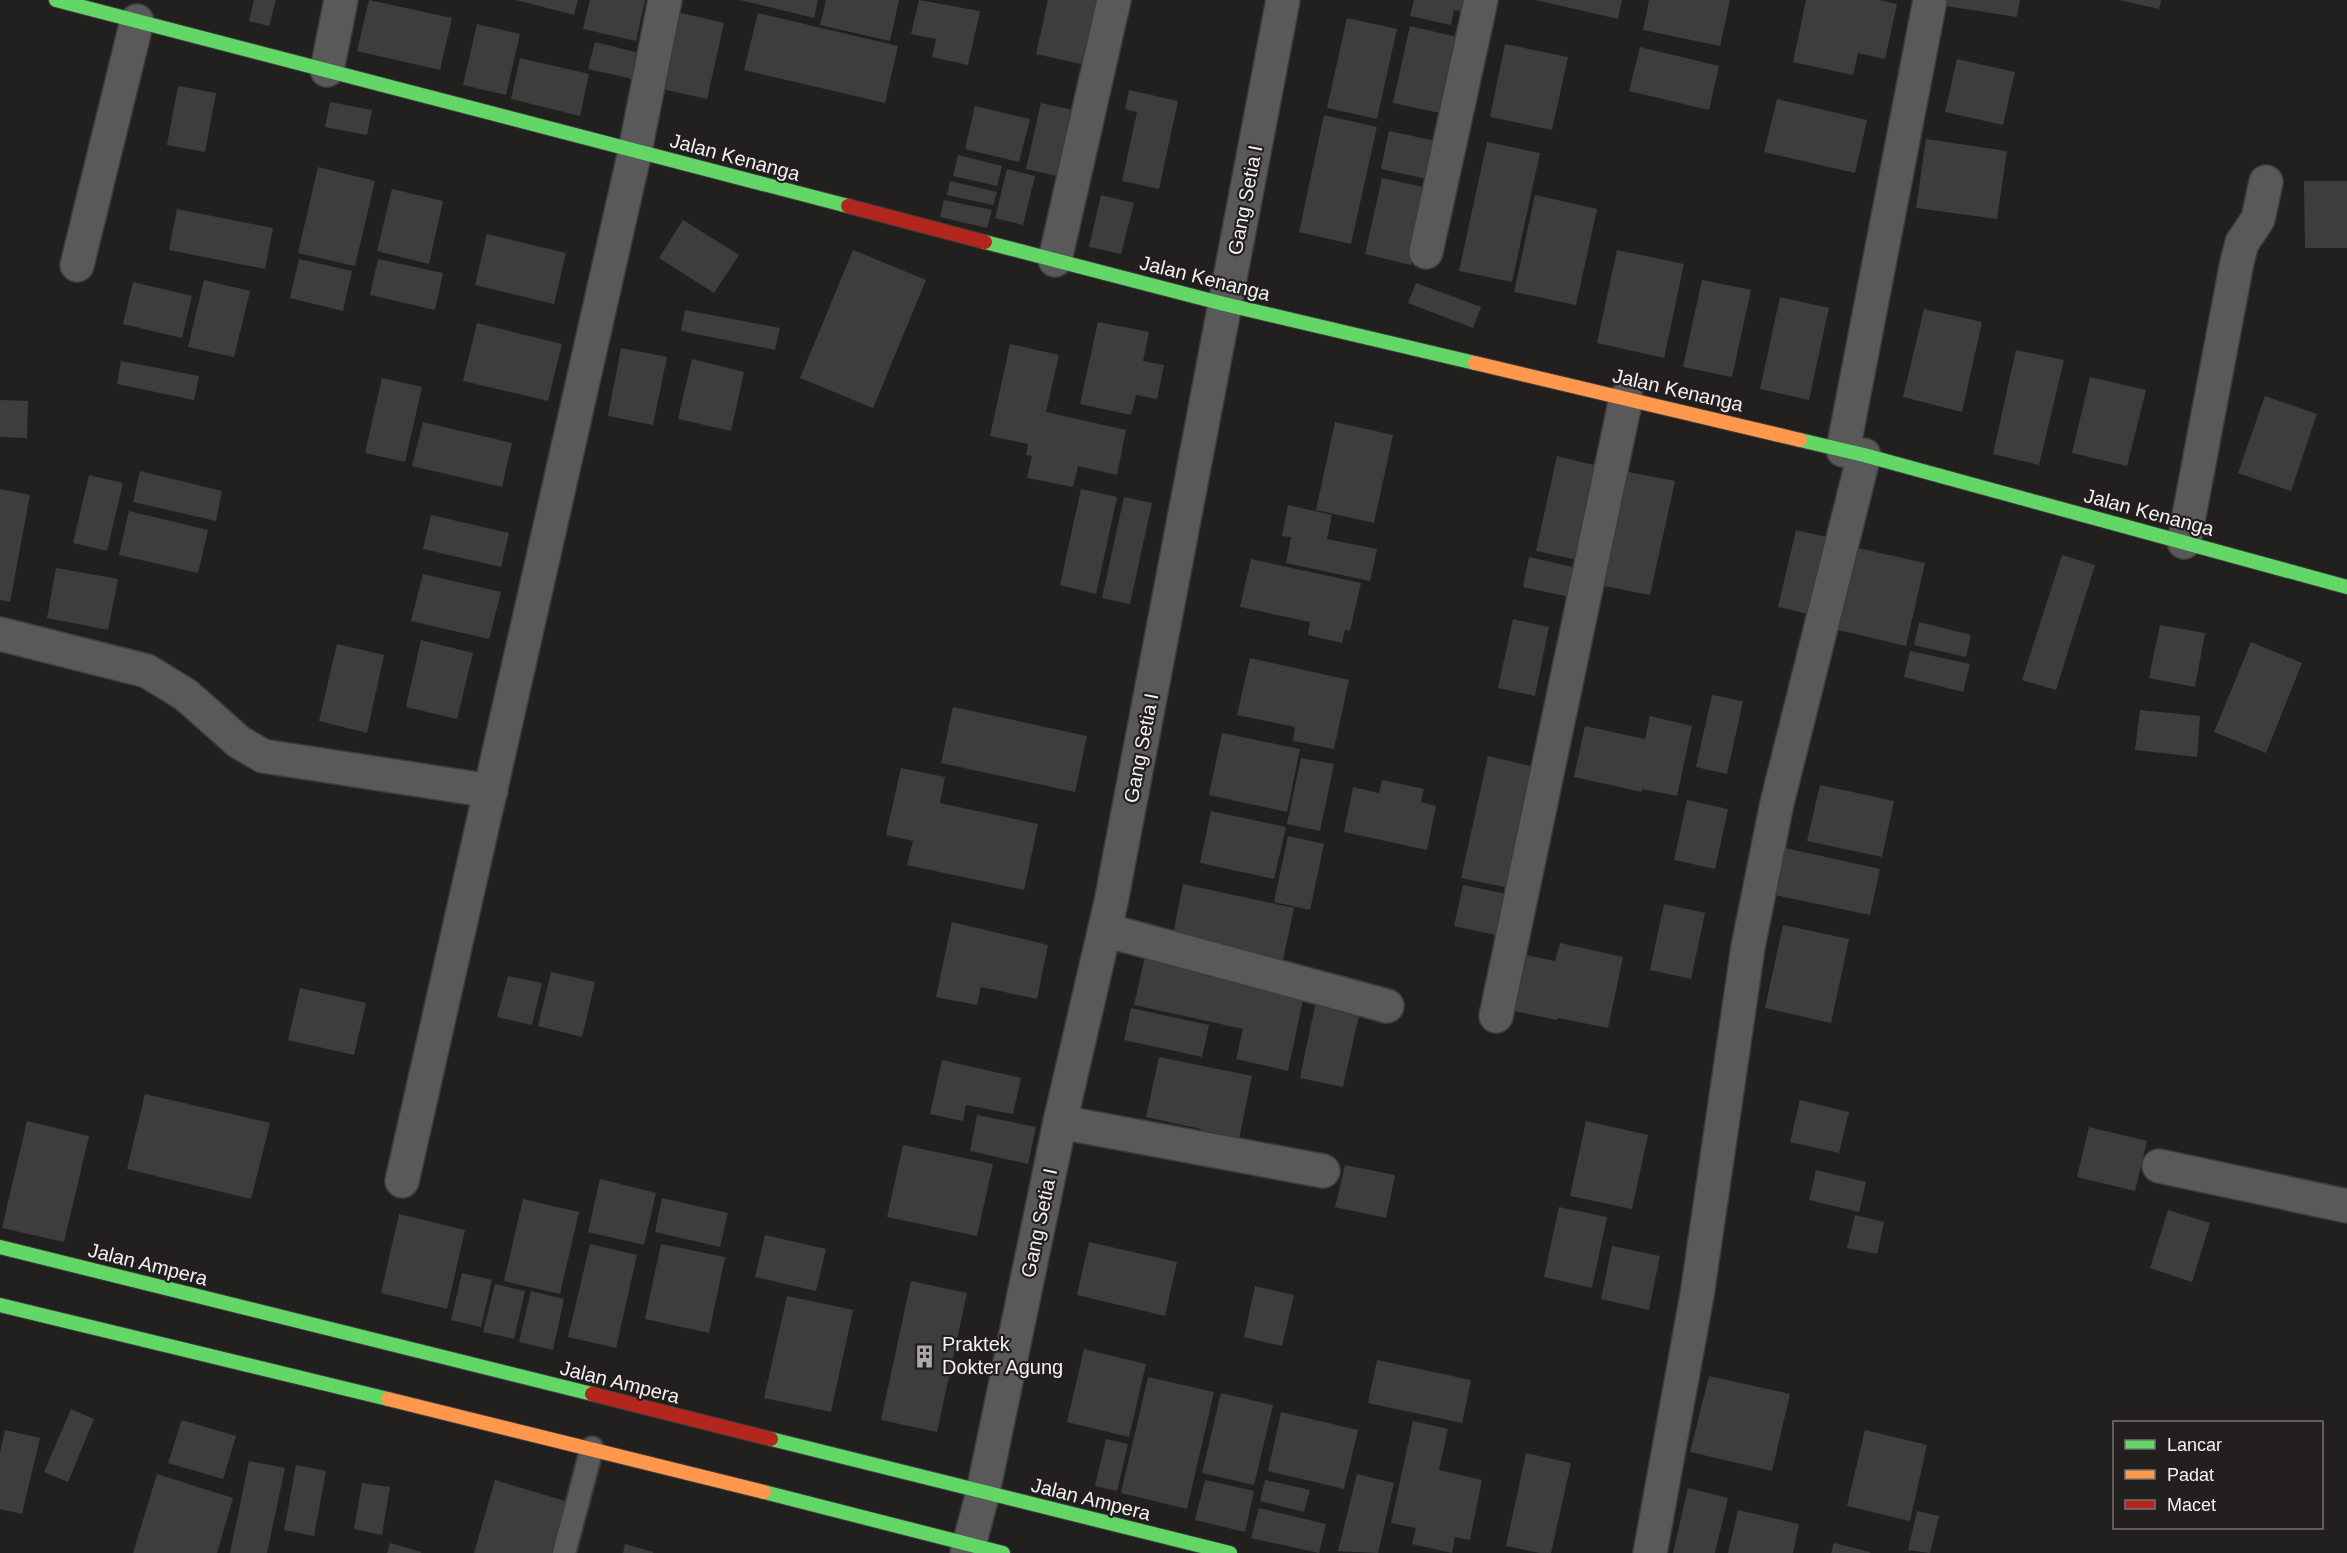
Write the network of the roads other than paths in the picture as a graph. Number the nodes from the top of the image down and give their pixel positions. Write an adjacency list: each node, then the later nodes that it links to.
1 (56, 0): 8 (street, Jalan Kenanga)
2 (341, 0): 9 (street)
3 (665, 0): 10 (street)
4 (1114, 0): 13 (street)
5 (1283, 0): 15 (street, Gang Setia I)
6 (1481, 0): 12 (street)
7 (1930, 0): 17 (street)
8 (137, 21): 9 (street, Jalan Kenanga); 14 (street)
9 (327, 70): 10 (street, Jalan Kenanga)
10 (635, 151): 13 (street, Jalan Kenanga); 21 (street)
11 (2266, 182): 18 (street)
12 (1426, 252)
13 (1055, 260): 15 (street, Jalan Kenanga)
14 (76, 265)
15 (1224, 304): 16 (street, Jalan Kenanga); 22 (street, Gang Setia I)
16 (1626, 398): 17 (street, Jalan Kenanga); 24 (street)
17 (1853, 452): 18 (street, Jalan Kenanga); 38 (street)
18 (2184, 542): 19 (street, Jalan Kenanga)
19 (2347, 587)
20 (0, 634): 21 (street)
21 (492, 791): 28 (street)
22 (1105, 930): 23 (street); 25 (street, Gang Setia I)
23 (1387, 1006)
24 (1496, 1016)
25 (1060, 1122): 27 (street); 33 (street, Gang Setia I)
26 (2159, 1166): 29 (street)
27 (1323, 1171)
28 (402, 1181)
29 (2347, 1206)
30 (0, 1247): 33 (street, Jalan Ampera)
31 (0, 1305): 32 (street)
32 (592, 1448): 34 (street); 35 (lane)
33 (983, 1492): 34 (street, Gang Setia I); 37 (street, Jalan Ampera)
34 (968, 1549): 36 (street)
35 (564, 1553)
36 (1003, 1553)
37 (1230, 1553)
38 (1650, 1553)

